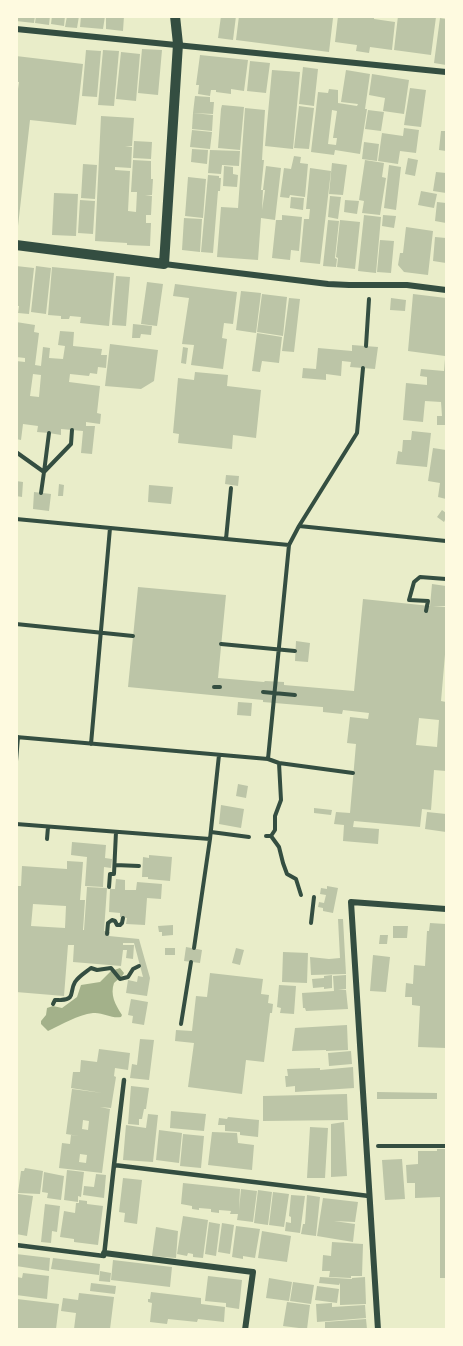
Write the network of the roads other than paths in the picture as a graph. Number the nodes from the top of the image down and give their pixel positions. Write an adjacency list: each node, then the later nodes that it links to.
1 (175, 16): 3 (street)
2 (16, 29): 3 (street)
3 (177, 44): 4 (street); 6 (street)
4 (447, 72)
5 (16, 245): 6 (street)
6 (164, 264): 7 (street)
7 (447, 290)
8 (447, 909): 11 (street)
9 (124, 1080): 10 (lane)
10 (114, 1166): 11 (lane); 13 (lane)
11 (369, 1196): 15 (street)
12 (16, 1245): 13 (lane)
13 (104, 1252): 14 (street)
14 (245, 1329)
15 (378, 1329)

